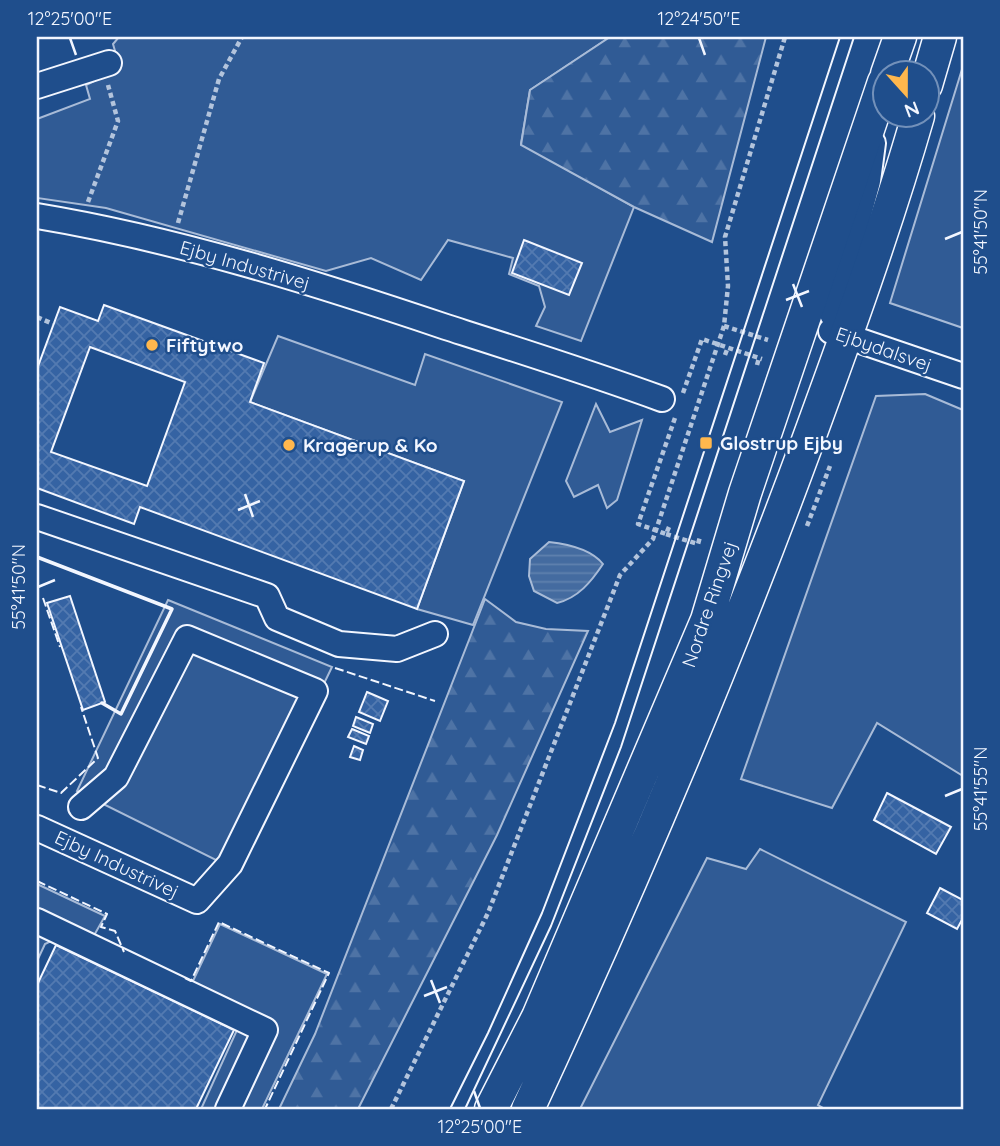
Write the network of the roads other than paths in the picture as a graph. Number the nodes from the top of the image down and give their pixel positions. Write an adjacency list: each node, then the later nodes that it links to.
1 (901, 37): 3 (main road, Nordre Ringvej)
2 (940, 37): 4 (main road)
3 (893, 60)
4 (933, 60)
5 (105, 64): 6 (street)
6 (37, 86)
7 (870, 126): 11 (main road, Nordre Ringvej)
8 (876, 130): 12 (street)
9 (913, 130): 12 (main road, Nordre Ringvej)
10 (37, 216): 14 (street, Ejby Industrivej)
11 (805, 322): 12 (street, Ejbydalsvej); 21 (main road, Nordre Ringvej)
12 (846, 337): 13 (street, Ejbydalsvej); 22 (main road, Nordre Ringvej)
13 (963, 376)
14 (662, 399)
15 (37, 517): 16 (street)
16 (435, 634)
17 (81, 807): 18 (street, Ejby Industrivej)
18 (37, 828)
19 (37, 921): 20 (street)
20 (228, 1109)
21 (491, 1109)
22 (528, 1109)

